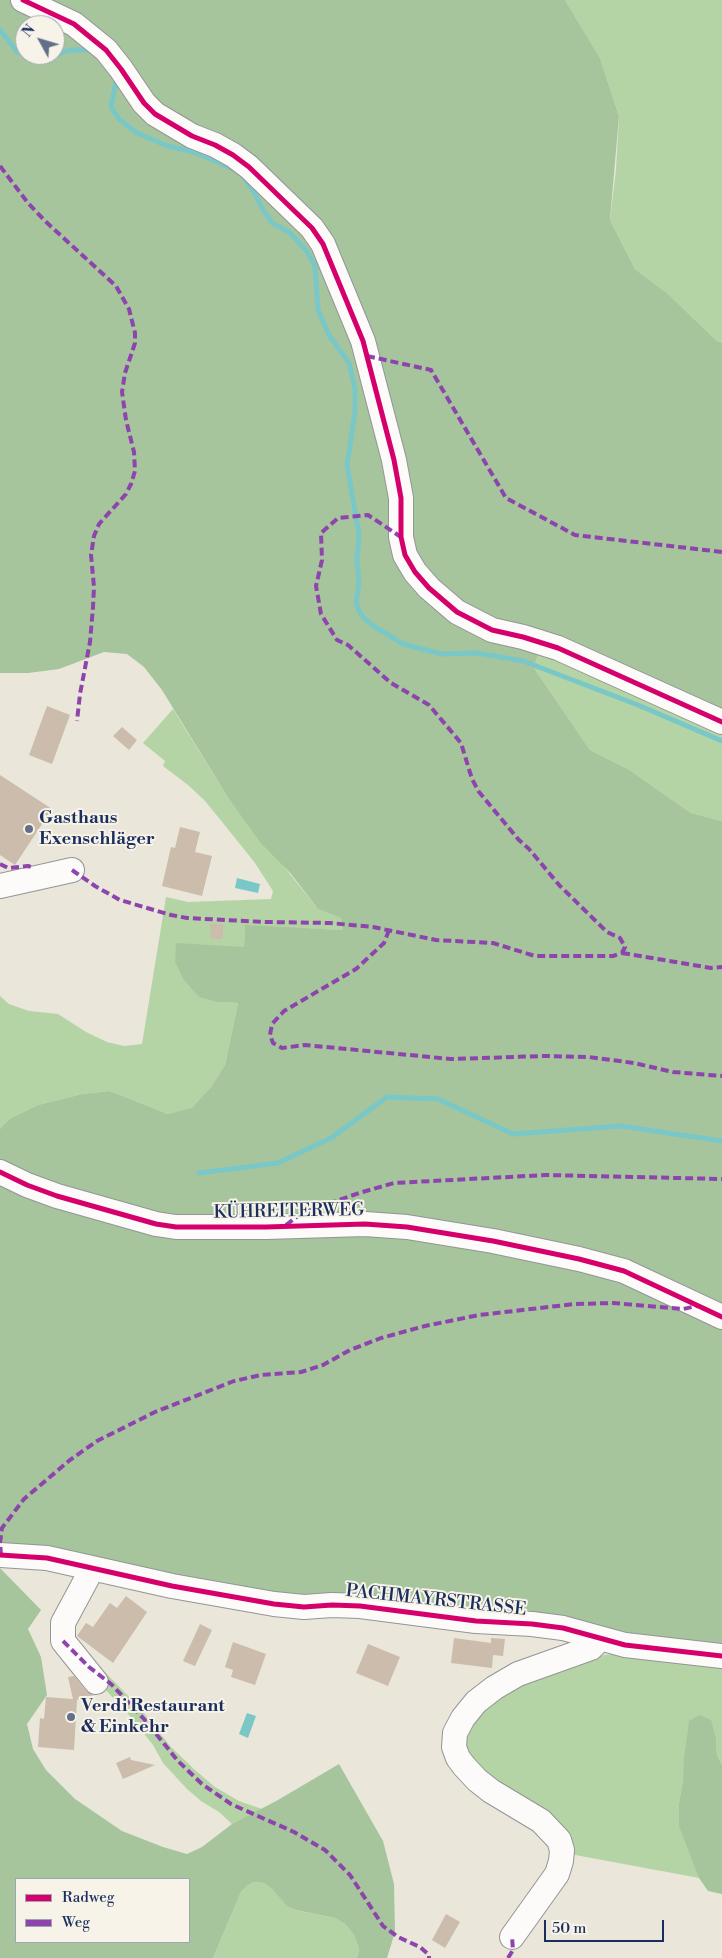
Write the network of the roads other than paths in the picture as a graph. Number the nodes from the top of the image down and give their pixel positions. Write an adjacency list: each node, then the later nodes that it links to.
1 (23, 0): 2 (street)
2 (722, 722)
3 (72, 870): 4 (street)
4 (0, 886)
5 (0, 1172): 6 (street, KÜHREITERWEG)
6 (722, 1317)
7 (0, 1555): 8 (street, PACHMAYRSTRASSE)
8 (92, 1569): 9 (street, PACHMAYRSTRASSE); 11 (street)
9 (596, 1638): 10 (street, PACHMAYRSTRASSE); 12 (street)
10 (722, 1656)
11 (96, 1682)
12 (512, 1937)

